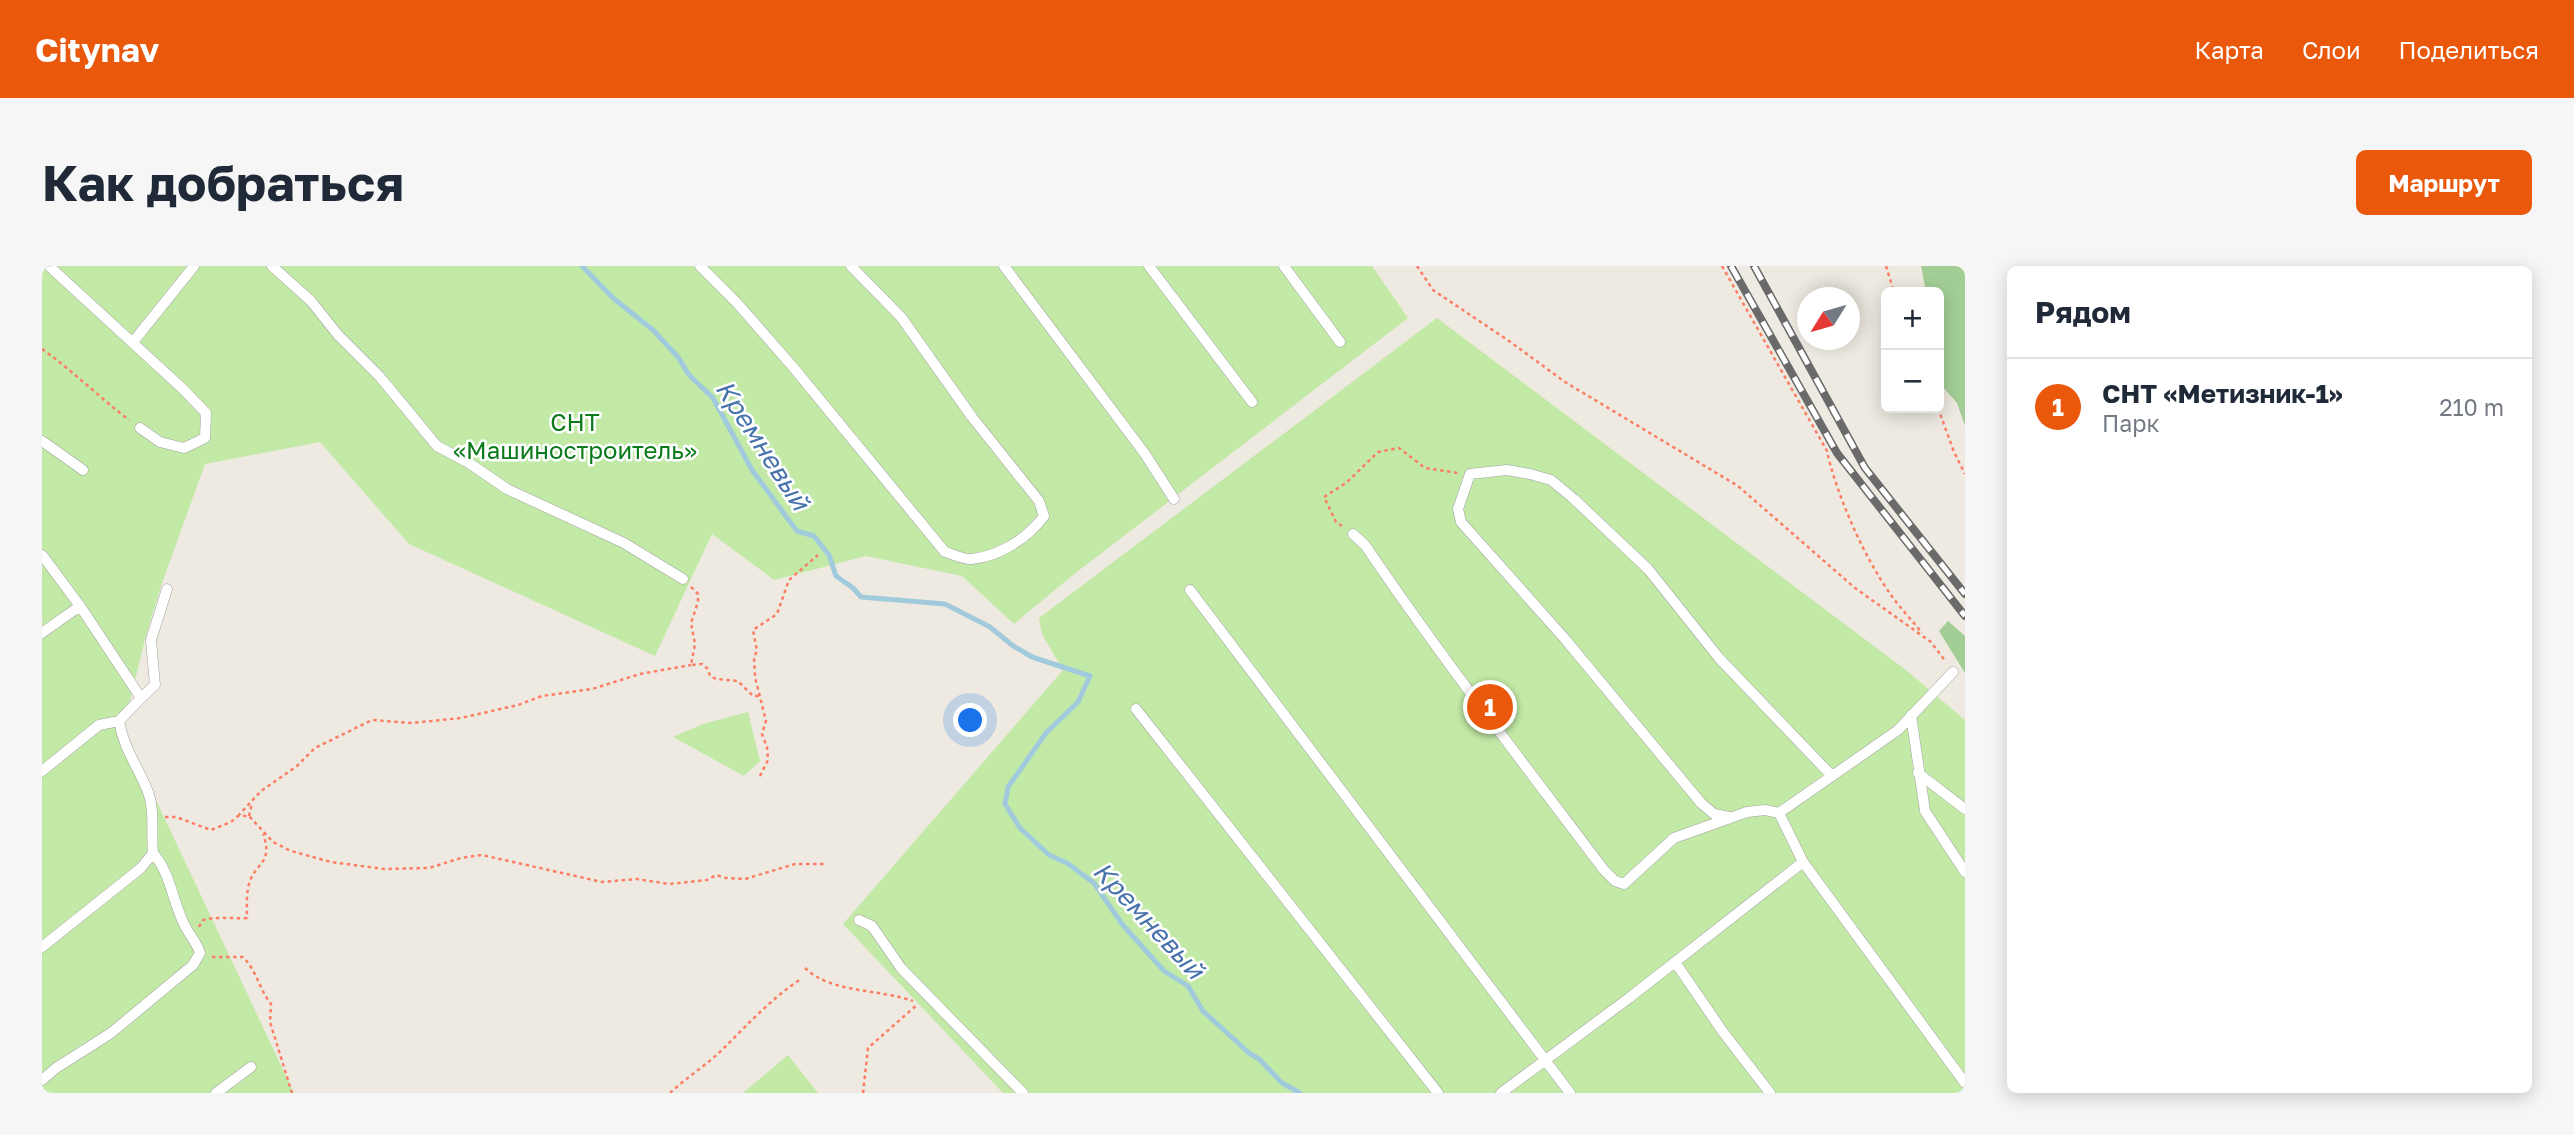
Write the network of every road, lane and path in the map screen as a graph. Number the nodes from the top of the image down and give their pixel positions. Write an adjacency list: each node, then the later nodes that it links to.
1 (49, 266): 13 (lane)
2 (194, 266): 13 (lane)
3 (272, 266): 27 (lane)
4 (700, 266): 5 (lane)
5 (850, 266)
6 (1004, 266): 23 (lane)
7 (1149, 266): 16 (lane)
8 (1284, 266): 14 (lane)
9 (1416, 266): 32 (path)
10 (1722, 266): 32 (path)
11 (1886, 266): 12 (path)
12 (1892, 287)
13 (133, 342): 18 (lane)
14 (1340, 342)
15 (42, 349): 18 (path)
16 (1252, 402)
17 (1940, 413): 22 (path)
18 (140, 428)
19 (42, 441): 20 (lane)
20 (83, 470)
21 (1470, 474): 24 (path); 43 (lane); 50 (lane)
22 (1965, 474)
23 (1174, 499)
24 (1353, 534): 50 (lane)
25 (42, 555): 30 (lane)
26 (818, 555): 35 (path)
27 (683, 579): 33 (path)
28 (167, 589): 36 (lane)
29 (1190, 590): 63 (lane)
30 (80, 606): 31 (lane); 36 (lane)
31 (42, 633)
32 (1924, 637): 34 (path)
33 (691, 665): 35 (path); 44 (path)
34 (1953, 672): 38 (lane)
35 (761, 696): 42 (path)
36 (141, 698): 39 (lane)
37 (1136, 709): 72 (lane)
38 (1911, 715): 41 (lane); 43 (lane)
39 (119, 720): 40 (lane); 49 (lane)
40 (42, 771)
41 (1918, 773): 45 (lane); 55 (lane)
42 (760, 776)
43 (1832, 776): 46 (lane)
44 (253, 800): 47 (path); 48 (path)
45 (1965, 809)
46 (1779, 813): 50 (lane); 53 (lane)
47 (238, 816): 48 (path); 49 (path)
48 (249, 816): 51 (path)
49 (152, 817): 52 (lane)
50 (1730, 817)
51 (261, 831): 54 (path); 57 (path)
52 (153, 853): 57 (lane); 58 (lane)
53 (1803, 862): 60 (lane); 66 (lane)
54 (826, 864)
55 (1965, 872)
56 (859, 920): 71 (lane)
57 (196, 941): 59 (lane)
58 (42, 947)
59 (200, 953): 65 (lane); 68 (path)
60 (1675, 962): 63 (lane); 75 (lane)
61 (805, 968): 70 (path)
62 (801, 979): 69 (path)
63 (1545, 1059): 73 (lane); 74 (lane)
64 (251, 1067): 67 (lane)
65 (42, 1080)
66 (1965, 1083)
67 (216, 1093)
68 (292, 1093)
69 (670, 1093)
70 (863, 1093)
71 (1023, 1093)
72 (1438, 1093)
73 (1501, 1093)
74 (1570, 1093)
75 (1770, 1093)

